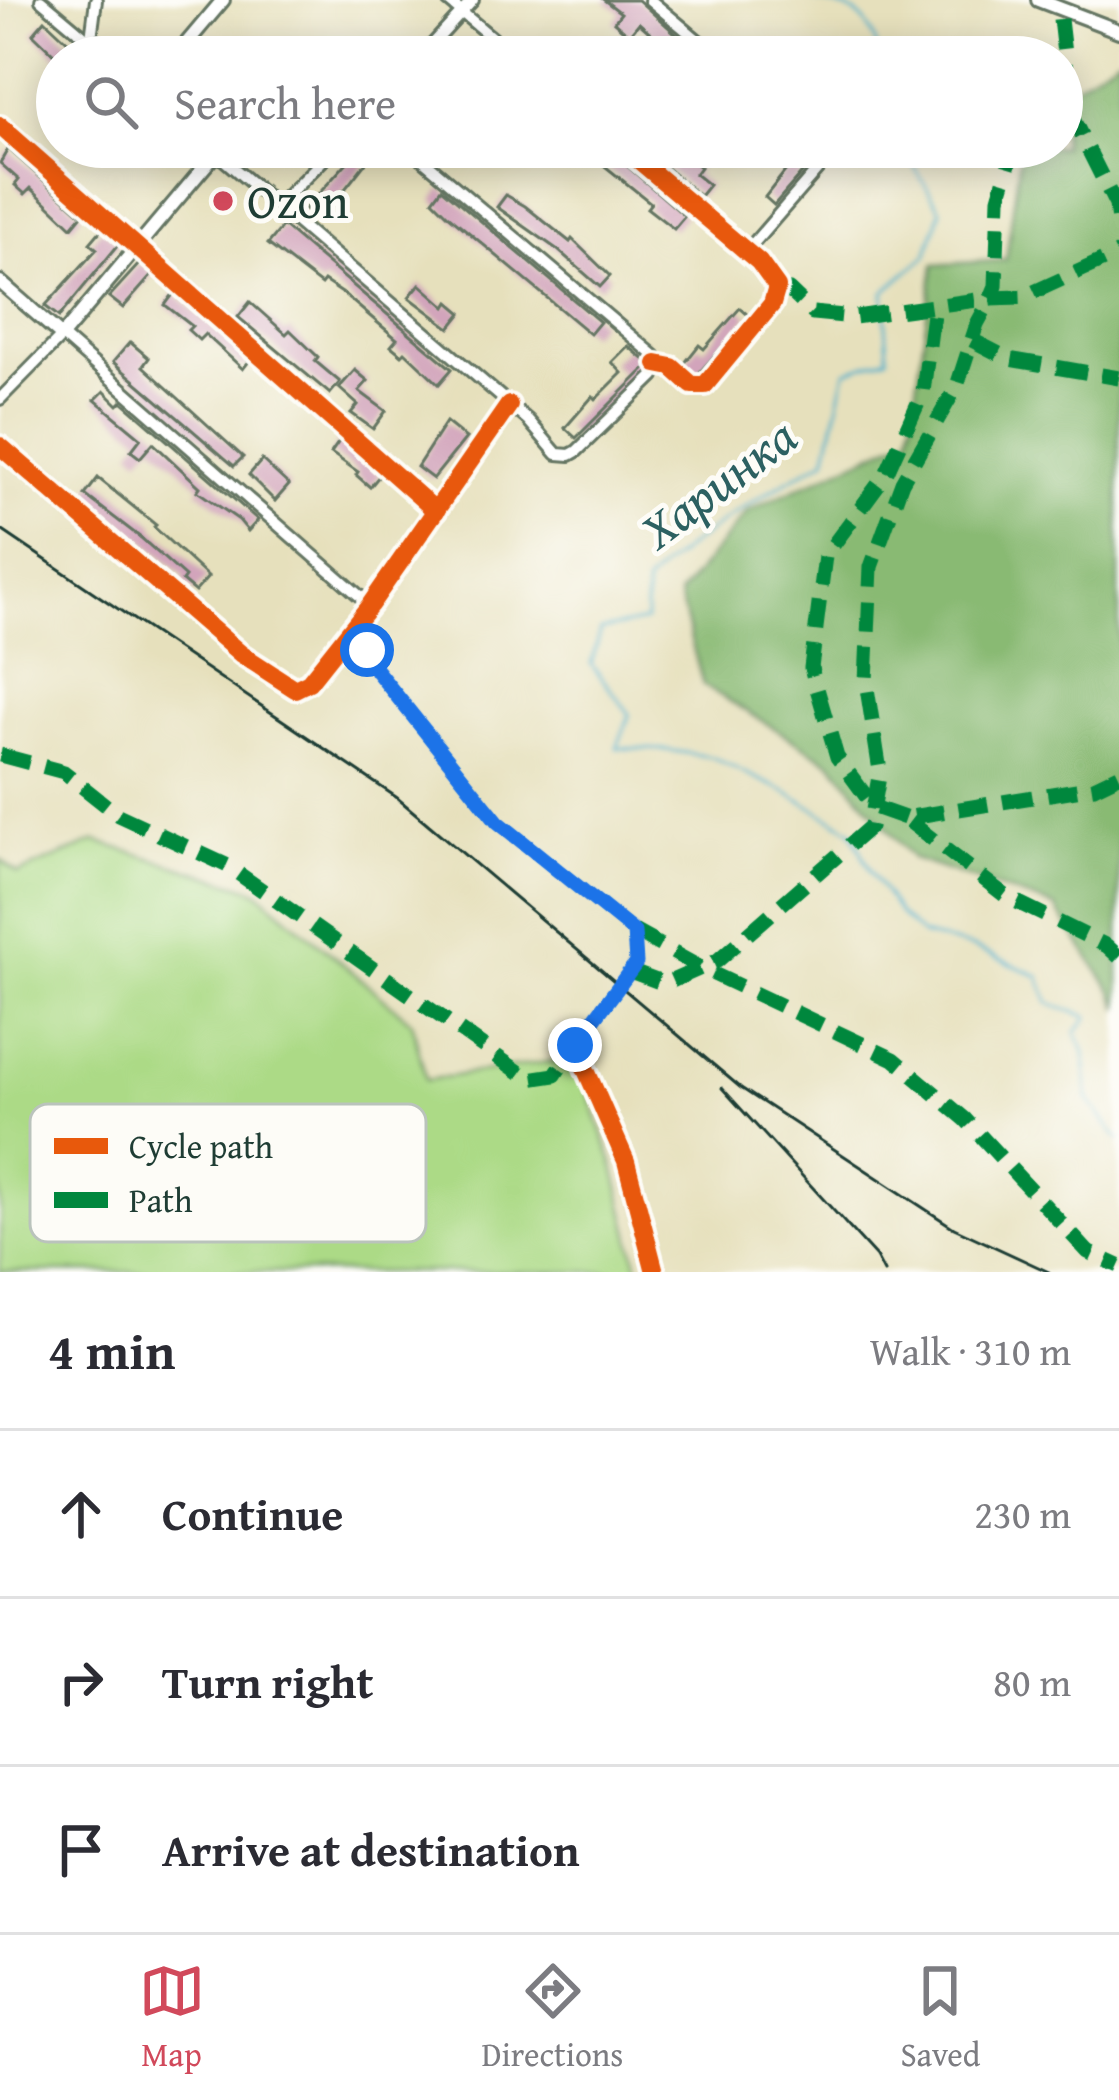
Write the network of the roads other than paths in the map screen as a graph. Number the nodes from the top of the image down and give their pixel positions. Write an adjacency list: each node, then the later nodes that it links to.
1 (41, 0): 11 (street)
2 (96, 0): 12 (street)
3 (223, 0): 13 (street)
4 (447, 0): 9 (street)
5 (473, 0): 9 (street)
6 (650, 0): 16 (street)
7 (1038, 0): 8 (street)
8 (1059, 3): 10 (street)
9 (462, 13): 14 (street); 15 (street)
10 (1119, 31)
11 (88, 36)
12 (91, 36)
13 (193, 36)
14 (441, 36)
15 (490, 36)
16 (693, 36)
17 (0, 127): 18 (street)
18 (36, 158)
19 (48, 168): 27 (street)
20 (197, 168): 27 (street)
21 (234, 168): 26 (street)
22 (315, 168): 26 (street)
23 (433, 168): 31 (street)
24 (648, 168): 28 (street)
25 (819, 168): 28 (street)
26 (279, 204): 33 (street)
27 (136, 244): 30 (street); 35 (street)
28 (746, 252): 31 (street)
29 (0, 282): 30 (street)
30 (62, 336): 32 (street); 36 (street)
31 (657, 364): 33 (street)
32 (0, 399)
33 (509, 404): 35 (street)
34 (0, 446): 36 (street)
35 (436, 511): 36 (street)
36 (370, 605): 37 (lane)
37 (634, 932)
38 (575, 1045): 39 (street)
39 (655, 1272)

